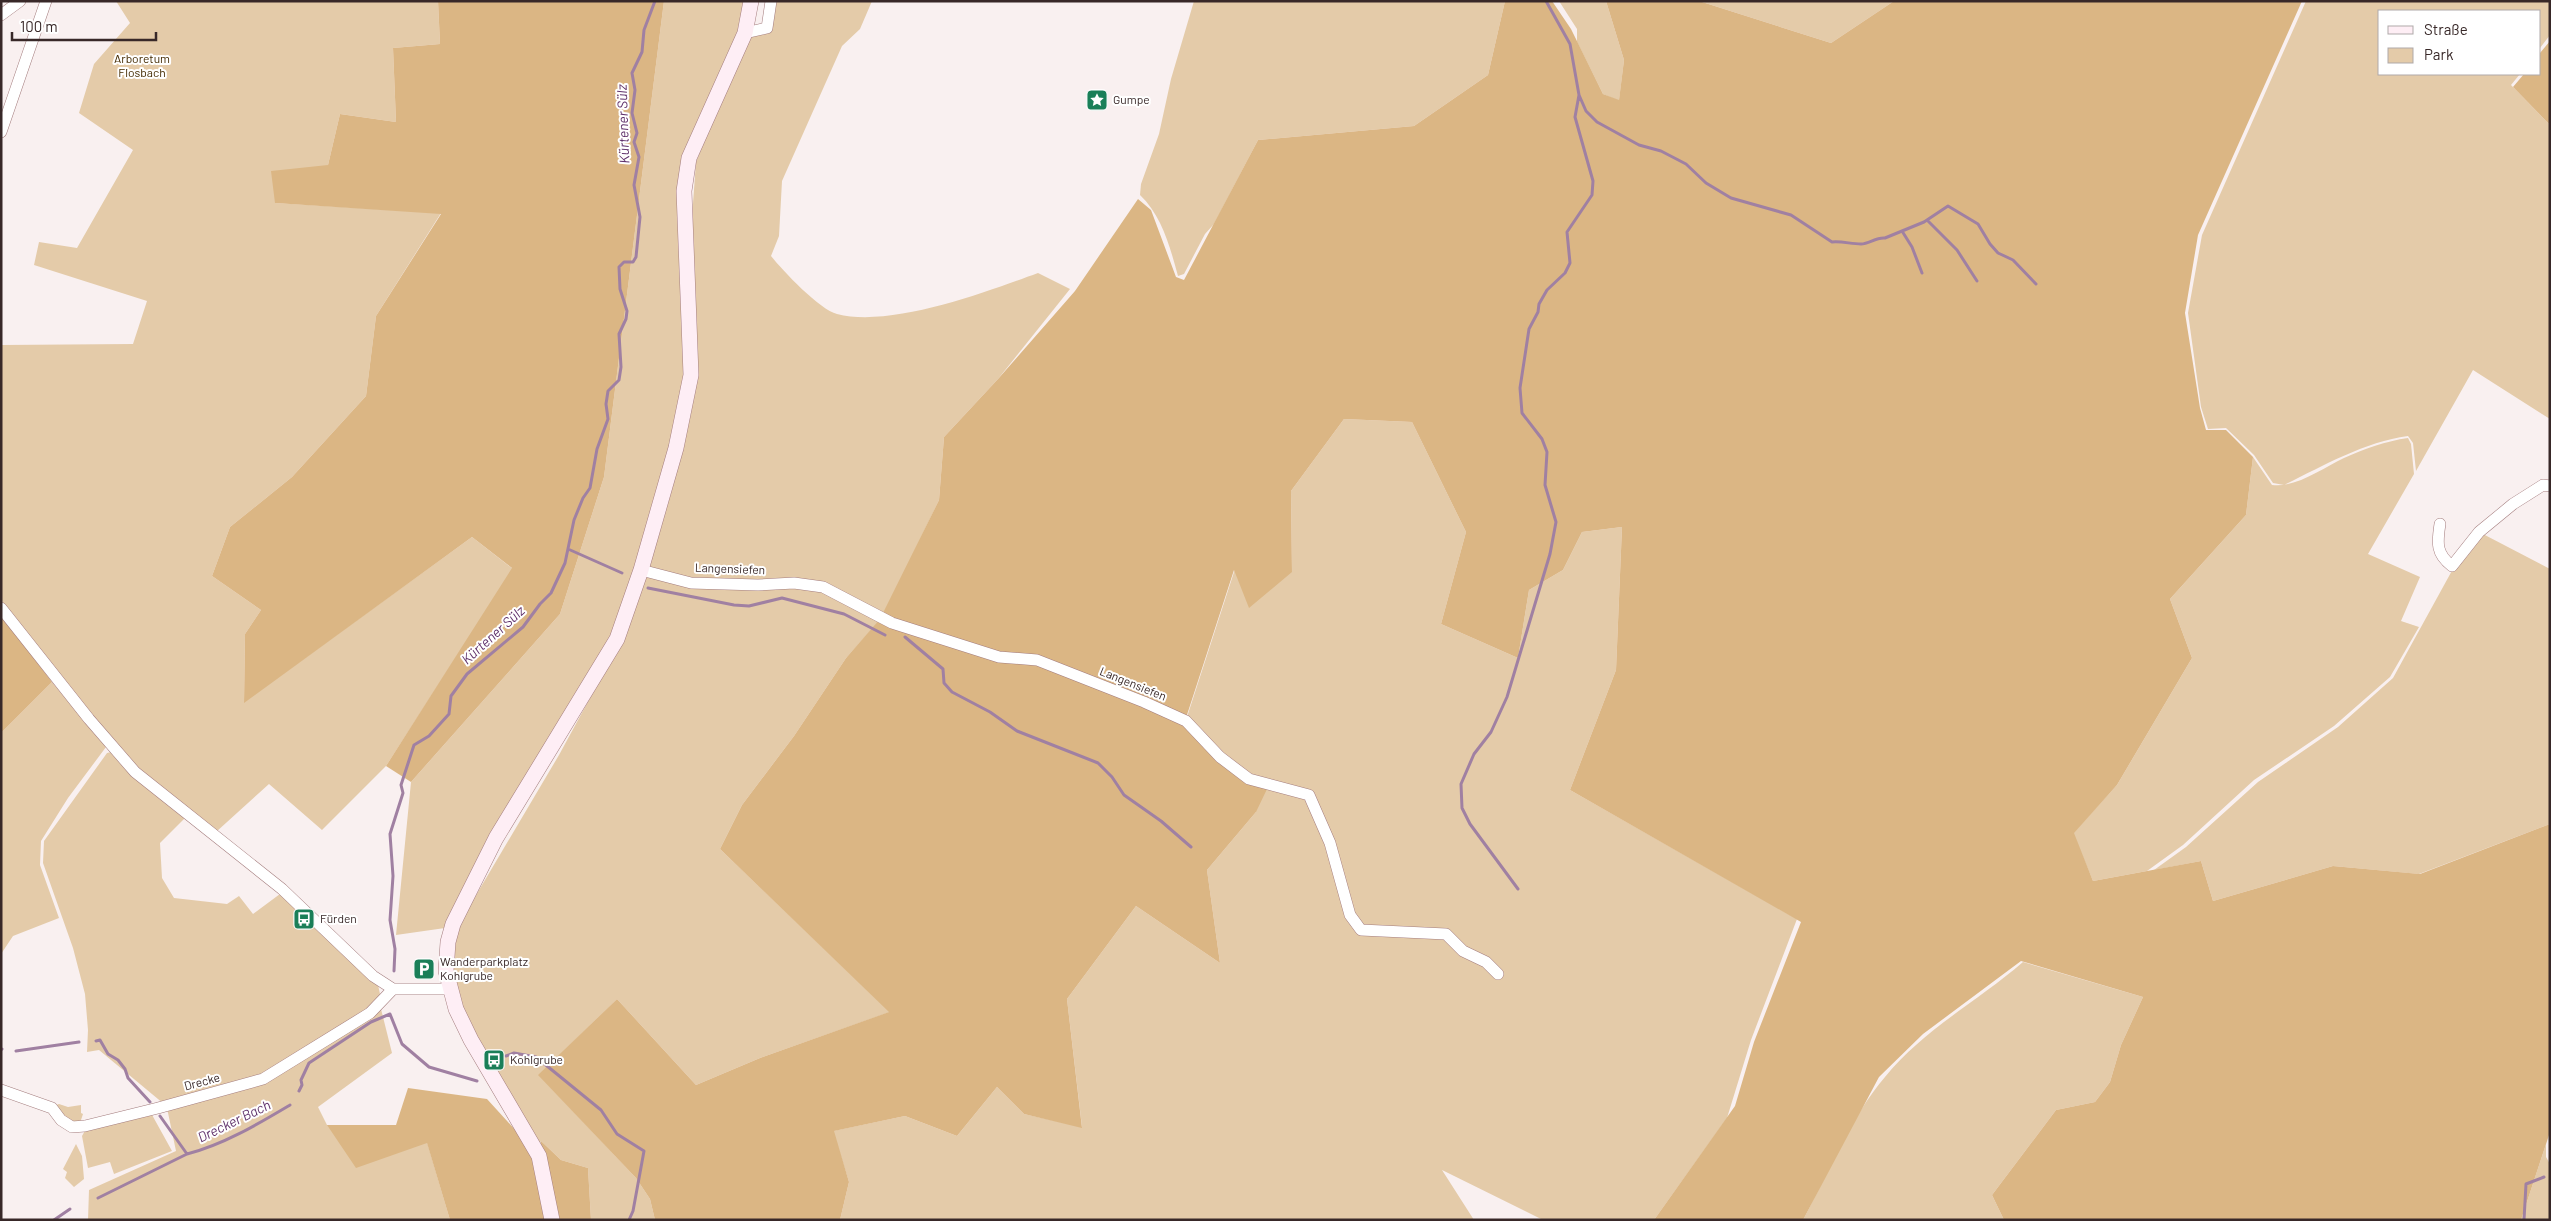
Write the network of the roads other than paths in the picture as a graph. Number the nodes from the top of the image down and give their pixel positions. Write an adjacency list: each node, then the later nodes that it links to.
1 (20, 1): 5 (street)
2 (46, 1): 7 (street)
3 (751, 1): 6 (main road)
4 (771, 1): 6 (street)
5 (1, 14)
6 (745, 34): 10 (main road)
7 (1, 132)
8 (2550, 486): 9 (street)
9 (2440, 524)
10 (641, 570): 12 (street, Langensiefen); 14 (main road)
11 (1, 608): 13 (street)
12 (1498, 974)
13 (393, 989): 14 (street); 15 (street, Drecke)
14 (449, 989): 16 (main road)
15 (1, 1090)
16 (552, 1220)

